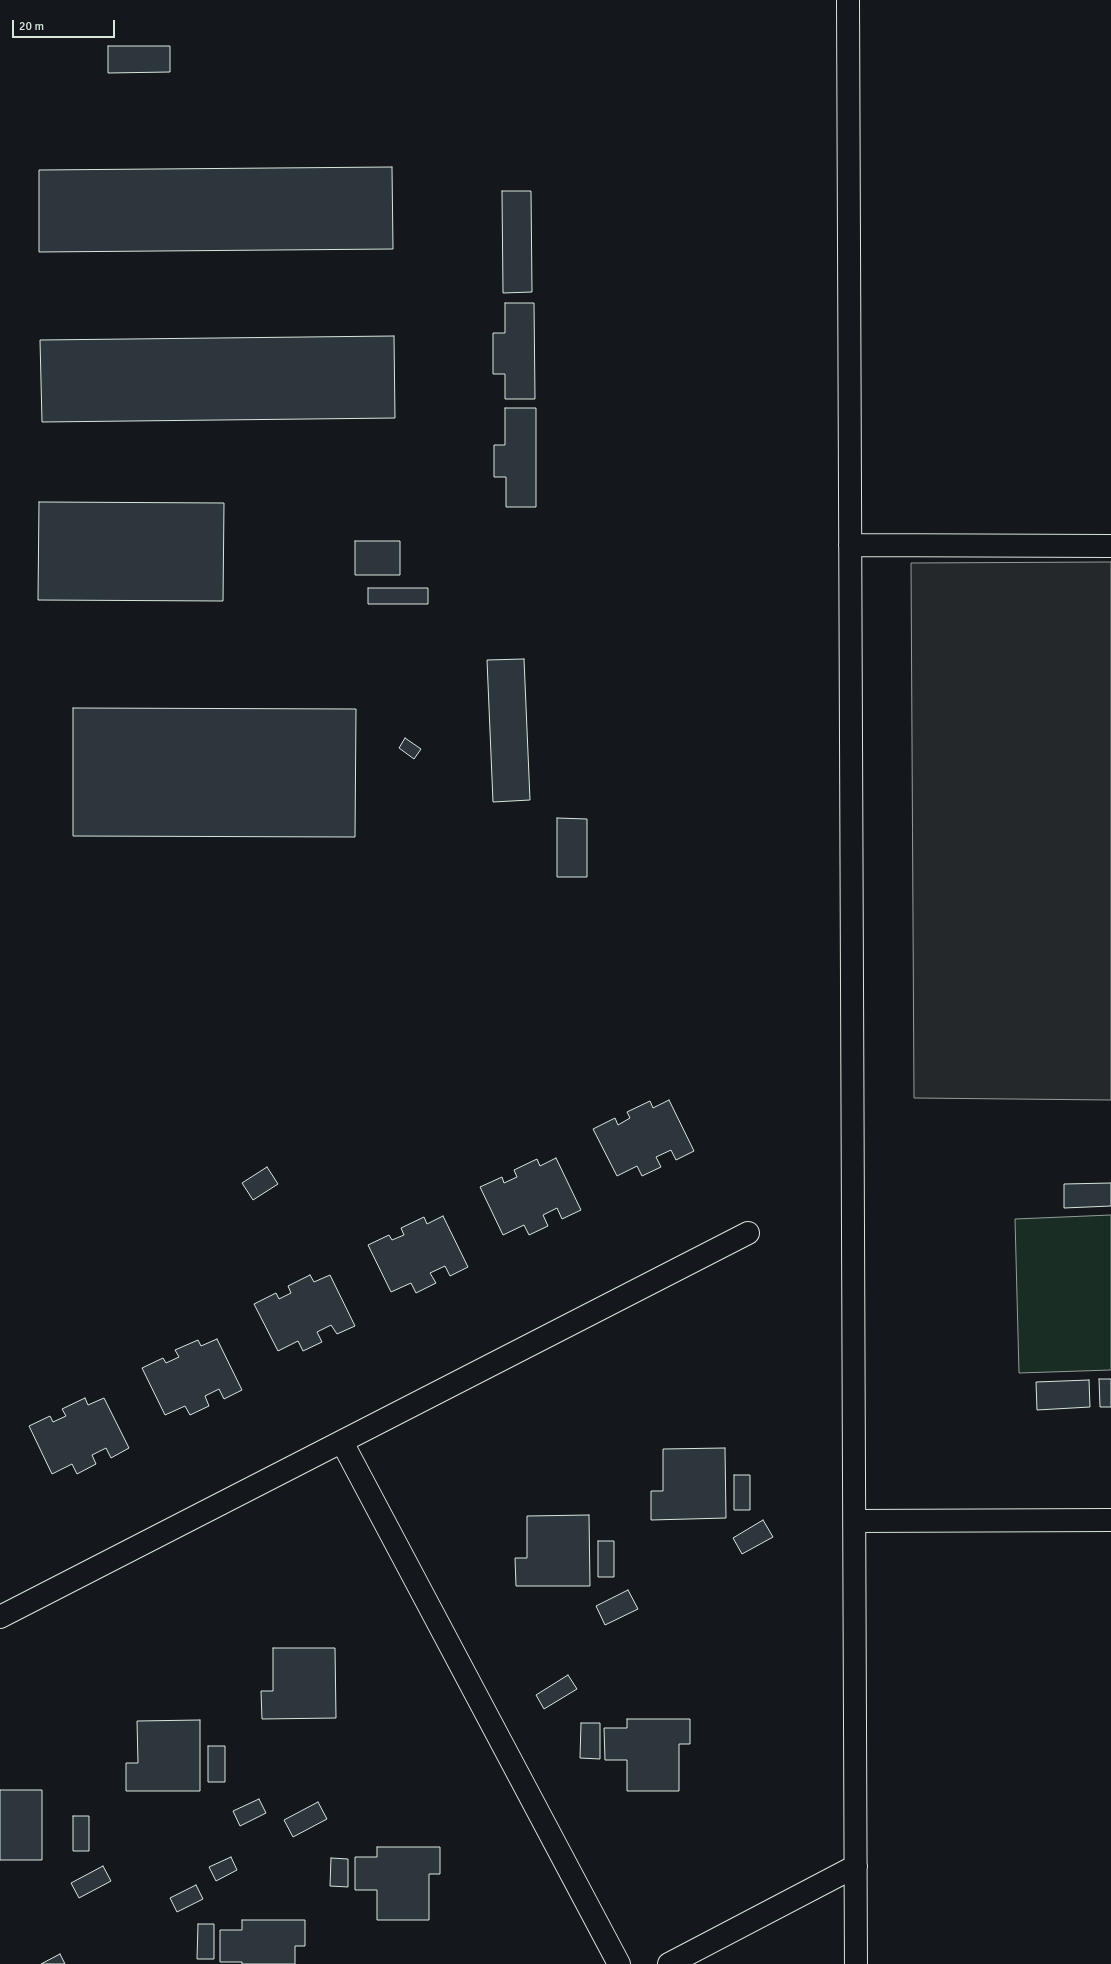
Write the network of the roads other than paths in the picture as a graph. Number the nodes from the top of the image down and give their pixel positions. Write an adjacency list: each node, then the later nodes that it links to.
1 (848, 0): 2 (street)
2 (850, 545): 3 (street); 7 (street)
3 (1111, 546)
4 (748, 1234): 5 (street)
5 (342, 1442): 8 (street); 10 (street)
6 (1111, 1520): 7 (street)
7 (854, 1521): 9 (street)
8 (0, 1618)
9 (856, 1866): 11 (street); 12 (street)
10 (619, 1964)
11 (669, 1964)
12 (856, 1964)

